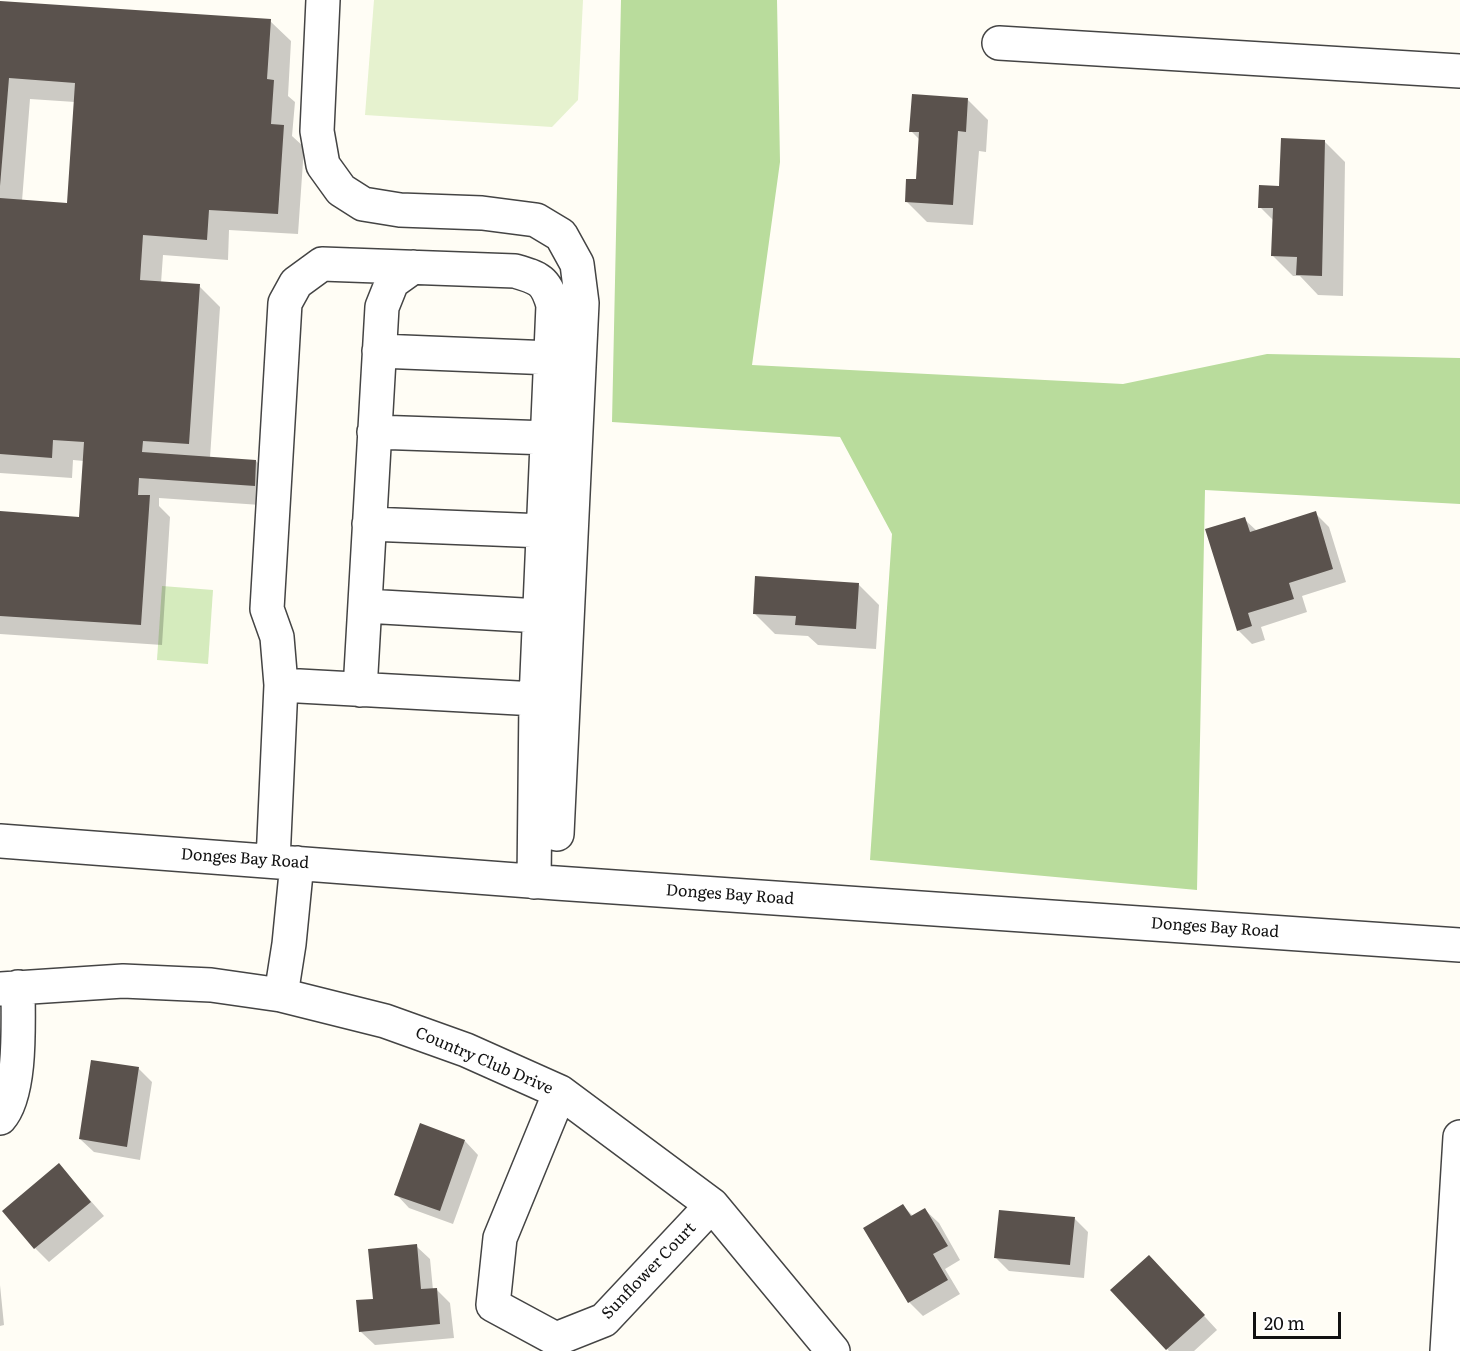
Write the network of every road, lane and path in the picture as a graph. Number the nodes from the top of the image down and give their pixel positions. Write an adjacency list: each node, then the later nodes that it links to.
1 (323, 0): 18 (street)
2 (999, 43): 3 (street)
3 (1460, 71)
4 (413, 267): 5 (street); 6 (street); 13 (street)
5 (379, 351): 6 (street); 7 (street)
6 (552, 358): 8 (street)
7 (374, 432): 8 (street); 9 (street)
8 (549, 438): 10 (street)
9 (369, 525): 10 (street); 11 (street)
10 (544, 531): 12 (street)
11 (365, 606): 12 (street); 14 (street)
12 (540, 616): 15 (street)
13 (281, 685): 14 (street); 17 (street)
14 (360, 690): 15 (street)
15 (536, 699): 18 (street)
16 (0, 841): 17 (street, Donges Bay Road)
17 (285, 862): 18 (street, Donges Bay Road); 21 (street)
18 (545, 883): 19 (street, Donges Bay Road)
19 (1460, 945)
20 (9, 988): 21 (street, Country Club Drive); 23 (street)
21 (281, 995): 22 (street, Country Club Drive)
22 (560, 1092): 25 (street, Country Club Drive); 25 (street, Sunflower Court)
23 (0, 1118)
24 (1460, 1137): 27 (street)
25 (712, 1205): 26 (street, Country Club Drive)
26 (833, 1351)
27 (1447, 1351)

